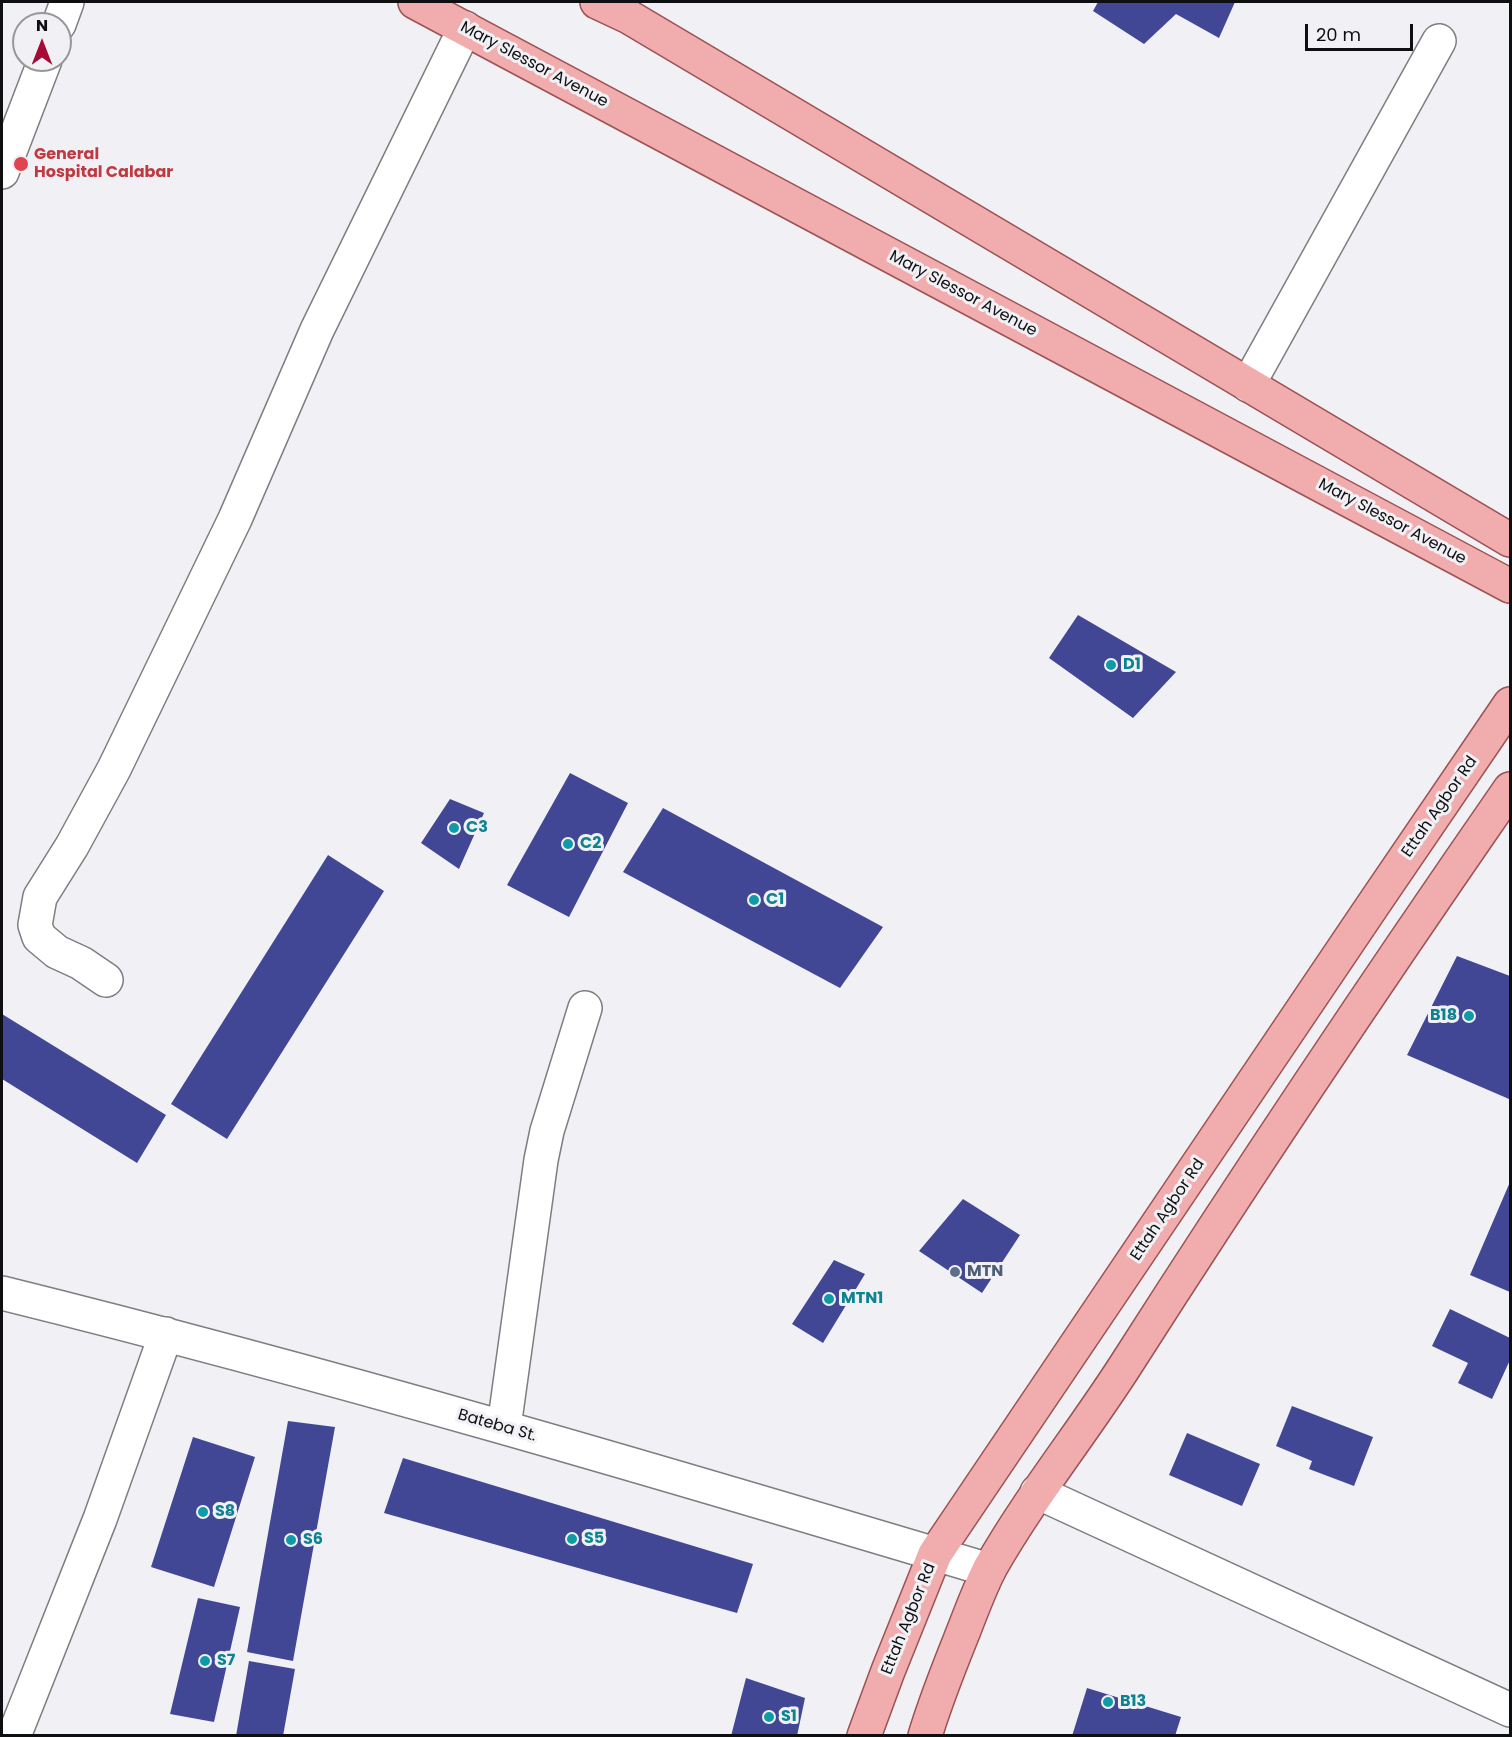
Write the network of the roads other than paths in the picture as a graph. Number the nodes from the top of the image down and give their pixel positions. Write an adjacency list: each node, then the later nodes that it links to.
1 (415, 2): 3 (main road, Mary Slessor Avenue)
2 (597, 2): 7 (main road)
3 (465, 28): 9 (main road, Mary Slessor Avenue); 12 (street)
4 (1439, 41): 7 (street)
5 (40, 72): 6 (street)
6 (2, 172)
7 (1248, 385): 8 (main road)
8 (1510, 540)
9 (1510, 586)
10 (1510, 704): 18 (main road, Ettah Agbor Rd)
11 (1510, 789): 17 (main road)
12 (106, 980)
13 (585, 1008): 16 (street)
14 (2, 1293): 15 (street, Bateba St.)
15 (166, 1334): 16 (street, Bateba St.); 21 (street)
16 (504, 1427): 18 (street, Bateba St.)
17 (1037, 1492): 19 (main road); 20 (street)
18 (935, 1554): 19 (street, Bateba St.); 22 (main road, Ettah Agbor Rd)
19 (989, 1570): 23 (main road)
20 (1510, 1710)
21 (14, 1736)
22 (864, 1736)
23 (925, 1736)

